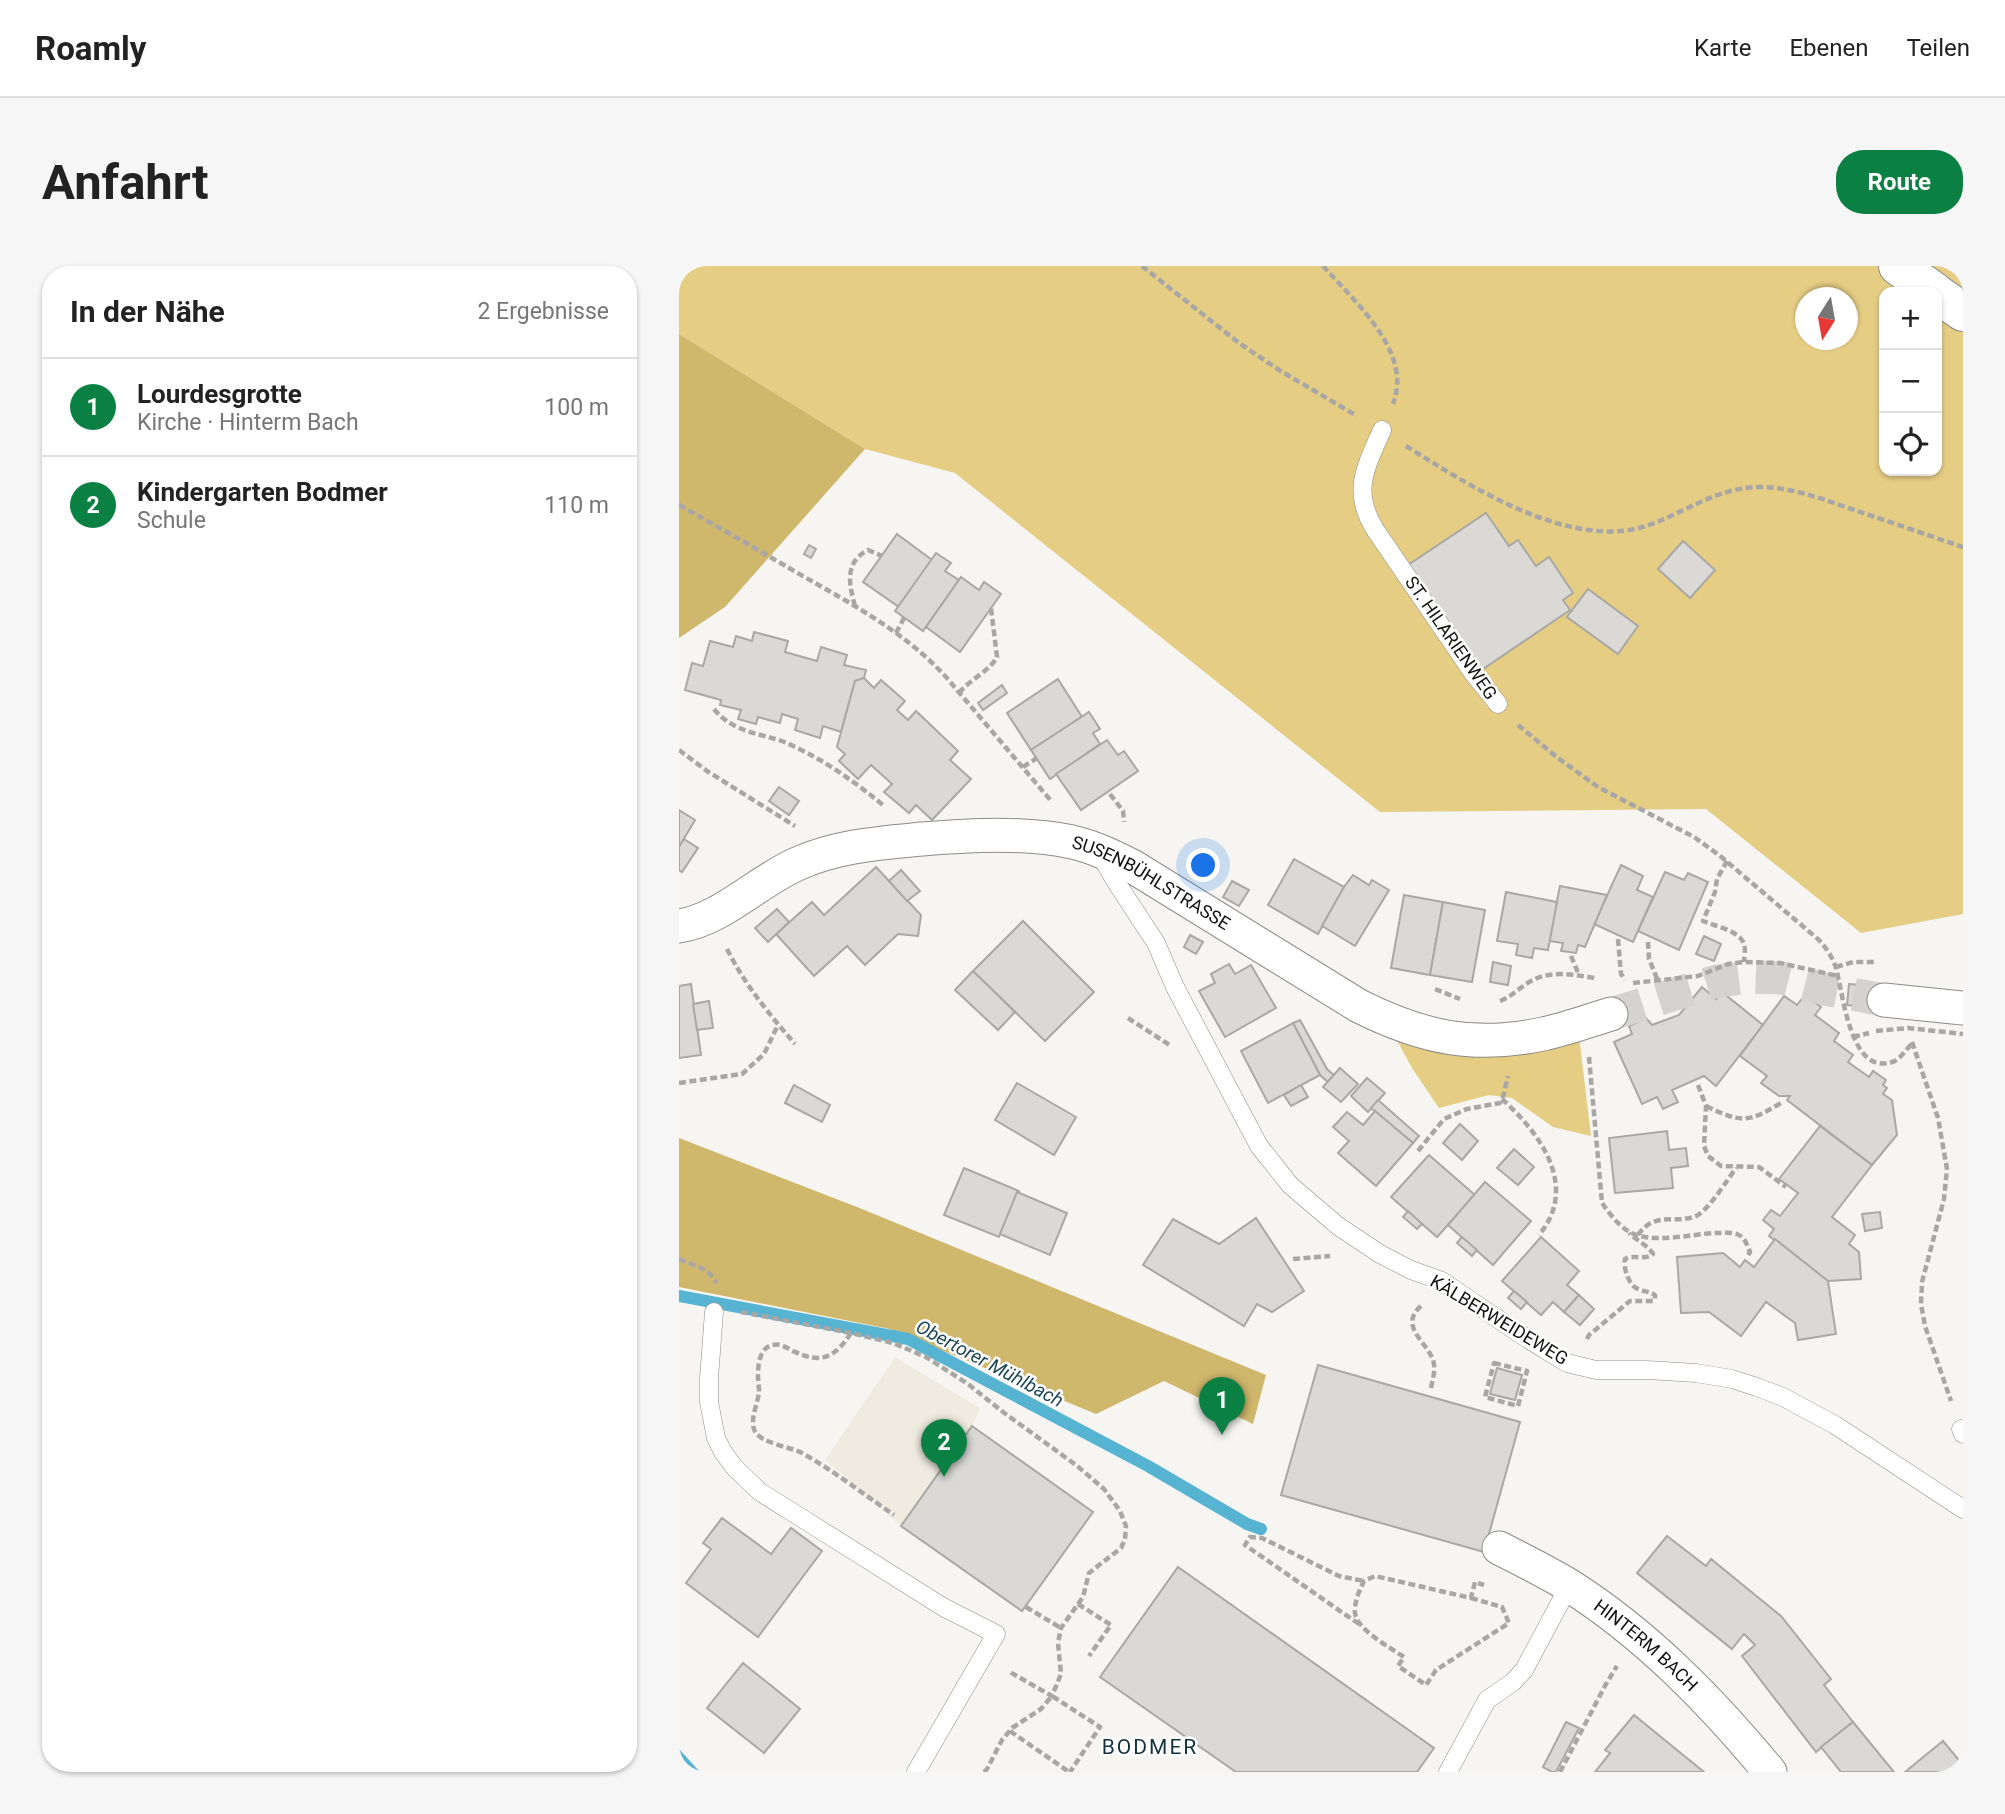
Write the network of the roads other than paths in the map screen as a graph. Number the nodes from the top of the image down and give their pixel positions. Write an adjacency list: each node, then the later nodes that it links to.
1 (1898, 266): 2 (main road)
2 (1928, 287)
3 (1942, 297): 4 (main road)
4 (1963, 312)
5 (1382, 430): 6 (lane, ST. HILARIENWEG)
6 (1498, 704)
7 (1086, 846): 8 (street, SUSENBÜHLSTRASSE); 11 (street, SUSENBÜHLSTRASSE); 13 (lane, KÄLBERWEIDEWEG)
8 (679, 926)
9 (1963, 1009): 10 (street)
10 (1886, 1011)
11 (1599, 1018)
12 (714, 1312): 16 (lane)
13 (1963, 1508)
14 (1499, 1548): 15 (street, HINTERM BACH)
15 (1569, 1586): 17 (lane); 18 (street, HINTERM BACH)
16 (916, 1772)
17 (1448, 1772)
18 (1770, 1772)

